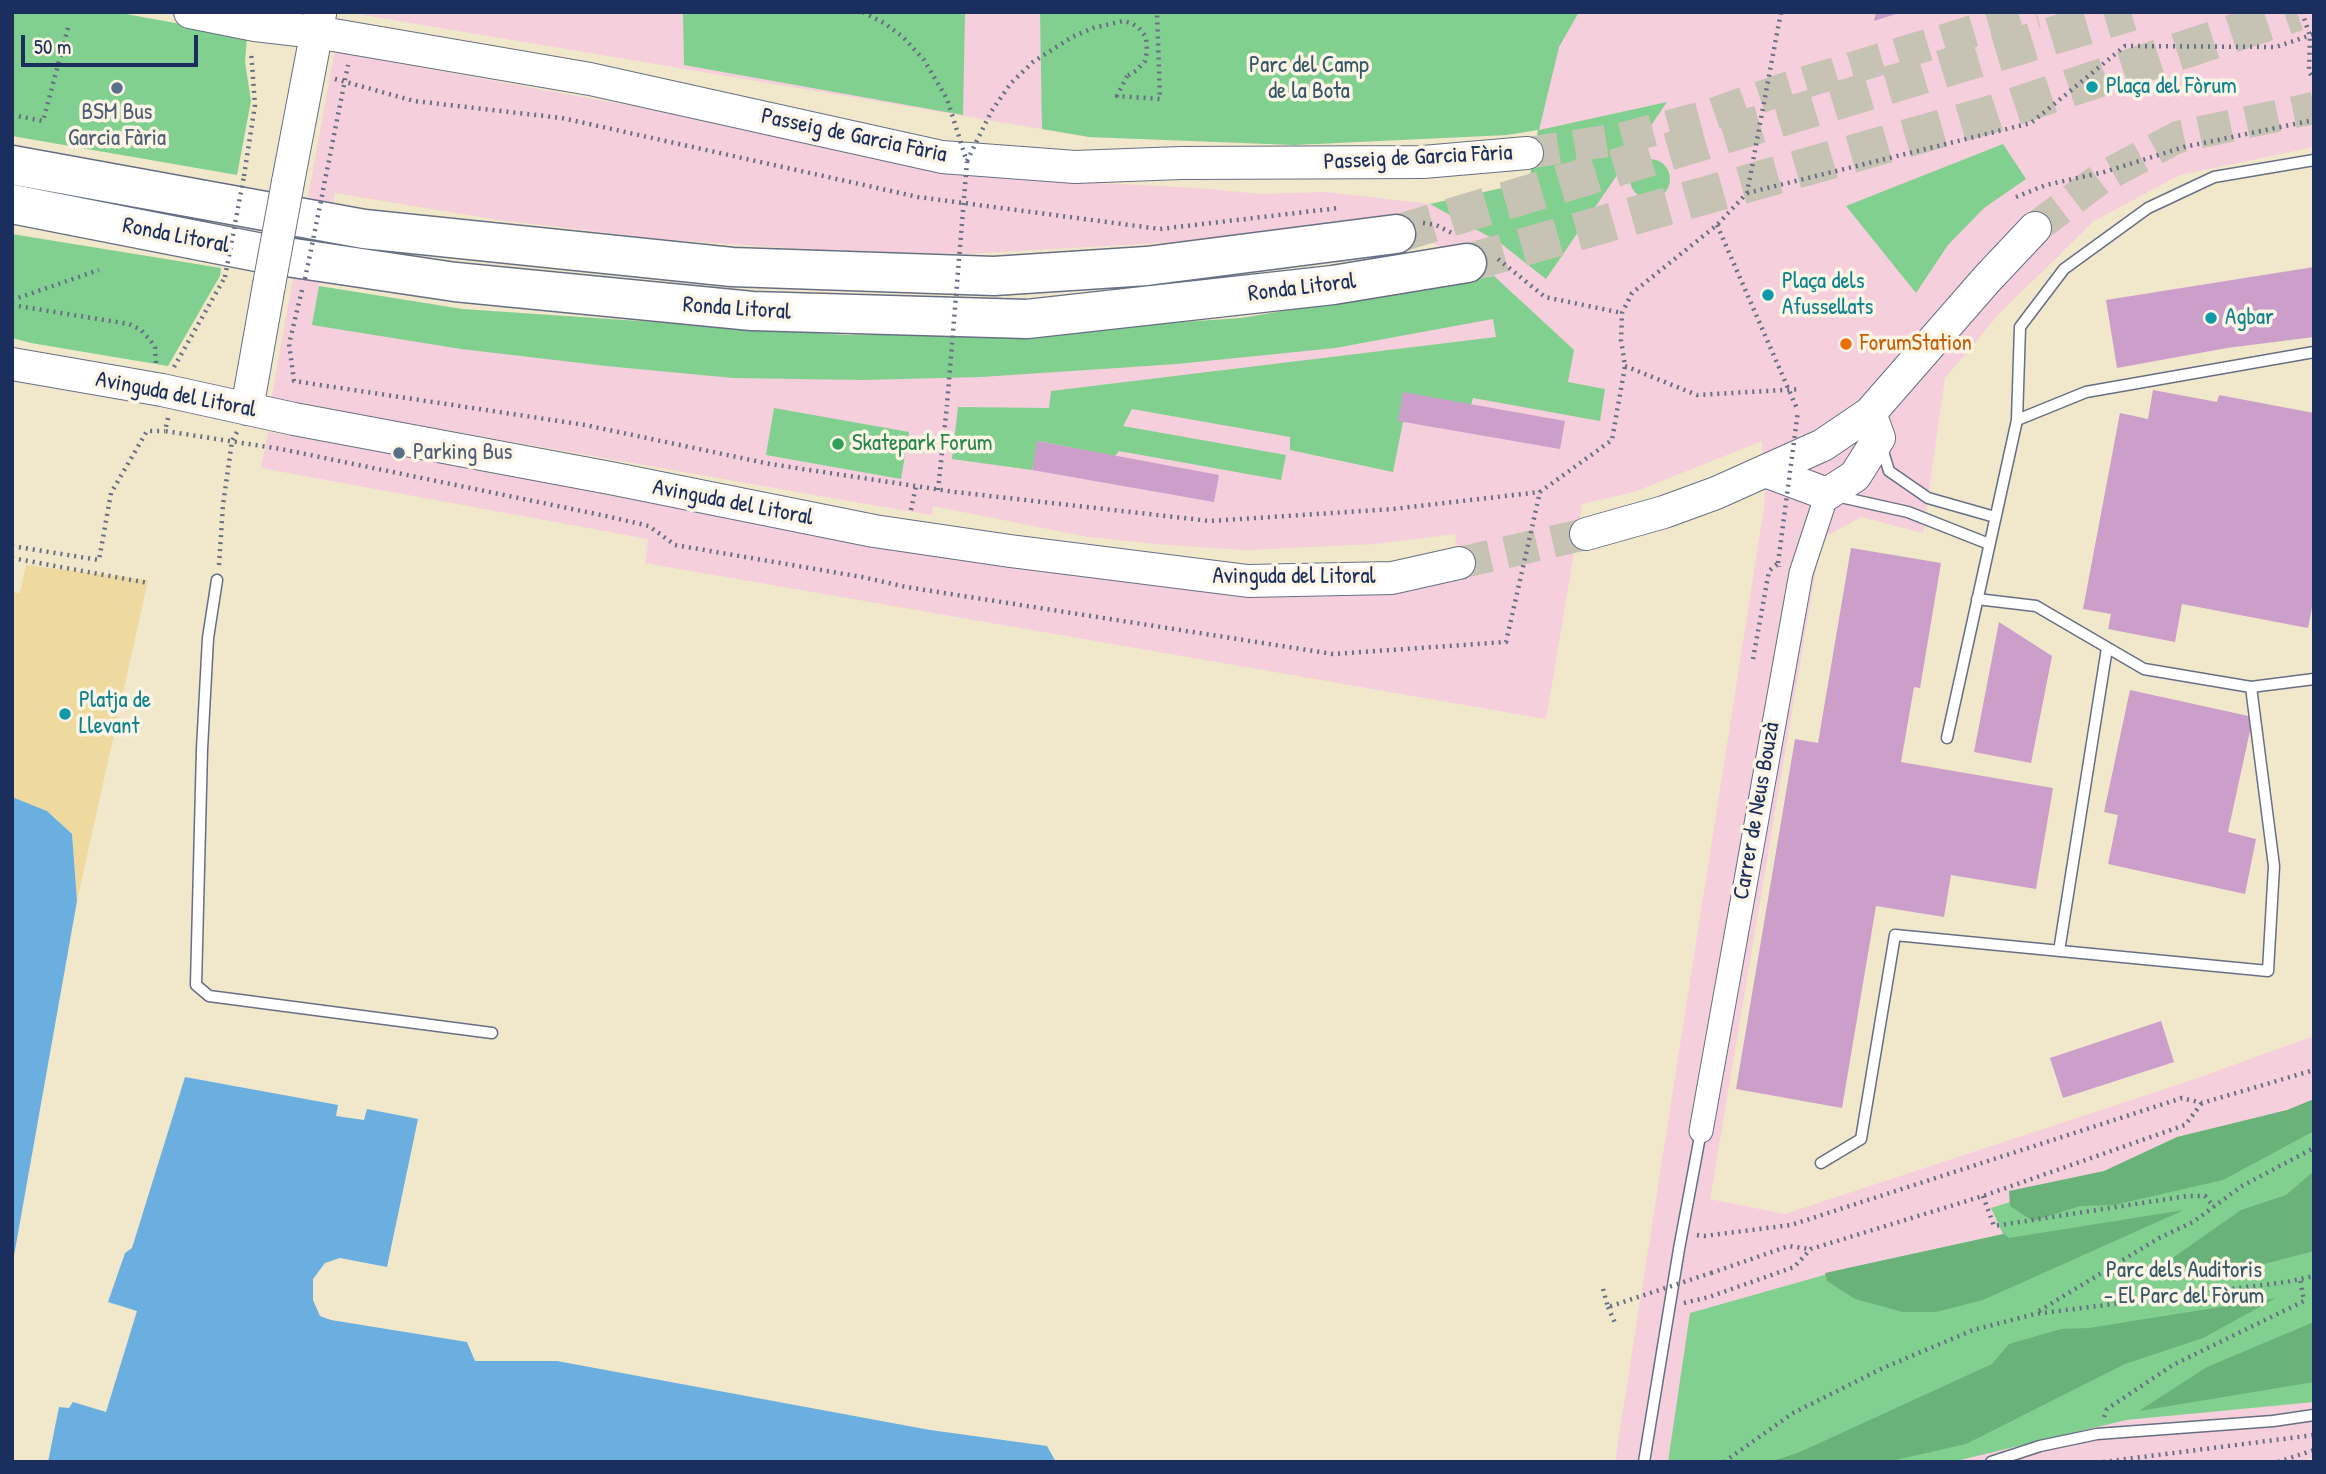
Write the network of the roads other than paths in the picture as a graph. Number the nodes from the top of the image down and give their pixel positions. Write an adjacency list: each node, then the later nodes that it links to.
1 (190, 12): 2 (main road, Passeig de Garcia Fària)
2 (318, 22): 3 (main road, Passeig de Garcia Fària); 14 (main road, bridge)
3 (1527, 153)
4 (2314, 160): 15 (lane)
5 (12, 165): 10 (highway, Ronda Litoral)
6 (12, 204): 8 (highway, Ronda Litoral)
7 (12, 213): 8 (highway)
8 (62, 213): 11 (highway, Ronda Litoral)
9 (2035, 228): 16 (main road)
10 (1396, 234)
11 (1467, 263)
12 (2314, 352): 15 (lane)
13 (12, 364): 14 (main road, Avinguda del Litoral)
14 (247, 409): 22 (main road, Avinguda del Litoral)
15 (2017, 420): 19 (lane)
16 (1874, 426): 17 (main road); 18 (main road); 19 (lane)
17 (1768, 472): 18 (main road); 20 (main road)
18 (1827, 494): 21 (lane); 31 (street, Carrer de Neus Bouzà)
19 (1995, 517): 21 (lane)
20 (1586, 534)
21 (1989, 544): 24 (lane)
22 (1459, 564)
23 (217, 580): 30 (lane)
24 (1977, 599): 25 (lane); 28 (lane)
25 (2107, 648): 27 (lane); 29 (lane)
26 (2314, 679): 27 (lane)
27 (2251, 687): 29 (lane)
28 (1947, 738)
29 (2059, 951): 32 (lane)
30 (492, 1033)
31 (1701, 1131): 34 (lane)
32 (1821, 1163)
33 (2314, 1415): 35 (lane)
34 (1644, 1462)
35 (1992, 1462)

